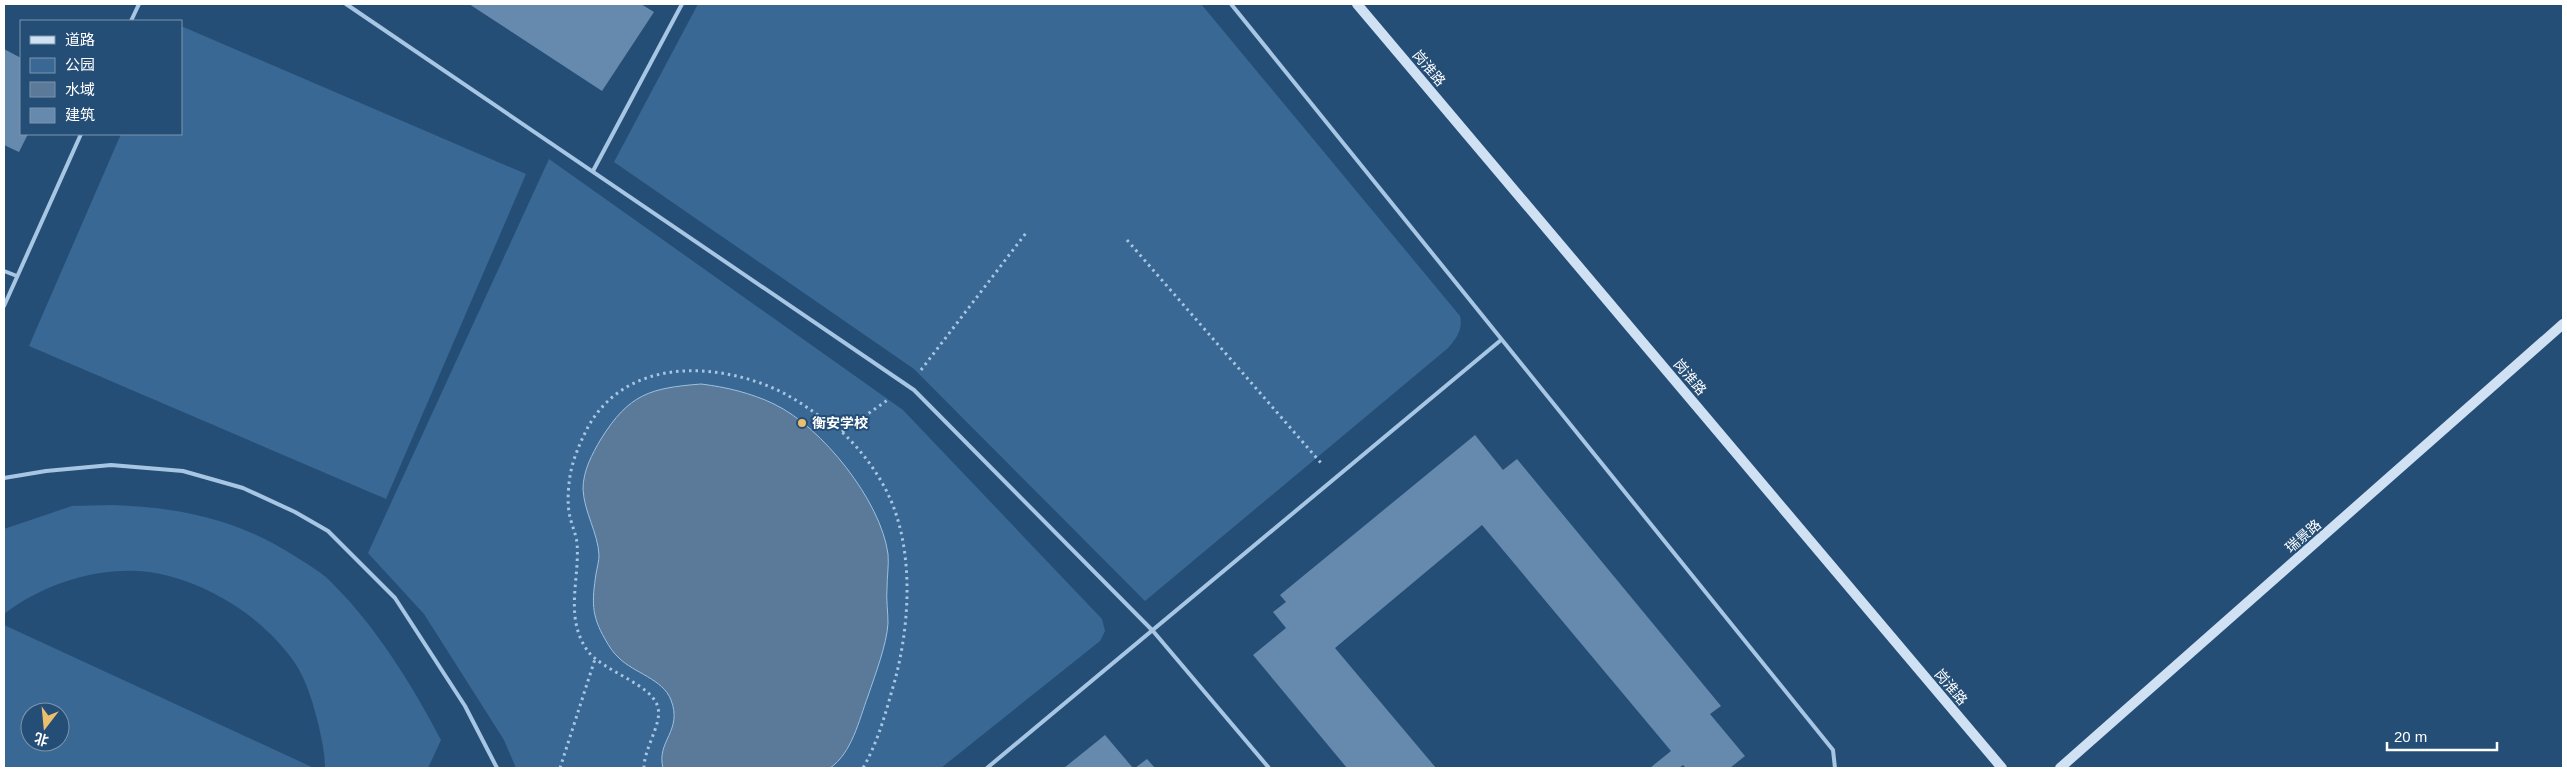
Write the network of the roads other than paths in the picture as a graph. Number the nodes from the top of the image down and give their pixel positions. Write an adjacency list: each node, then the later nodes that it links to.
1 (139, 4): 6 (lane)
2 (346, 4): 8 (lane)
3 (682, 4): 8 (lane)
4 (1231, 4): 13 (lane)
5 (1357, 4): 20 (street, 岗淮路)
6 (131, 20)
7 (81, 135): 10 (lane)
8 (593, 171): 15 (lane)
9 (4, 270): 10 (lane)
10 (17, 276): 11 (lane)
11 (4, 306)
12 (2563, 324): 21 (street, 瑞景路)
13 (1501, 340): 15 (lane); 19 (lane)
14 (4, 478): 16 (lane)
15 (1153, 630): 17 (lane); 18 (lane)
16 (497, 768)
17 (987, 768)
18 (1268, 768)
19 (1835, 768)
20 (2002, 768)
21 (2060, 768)

